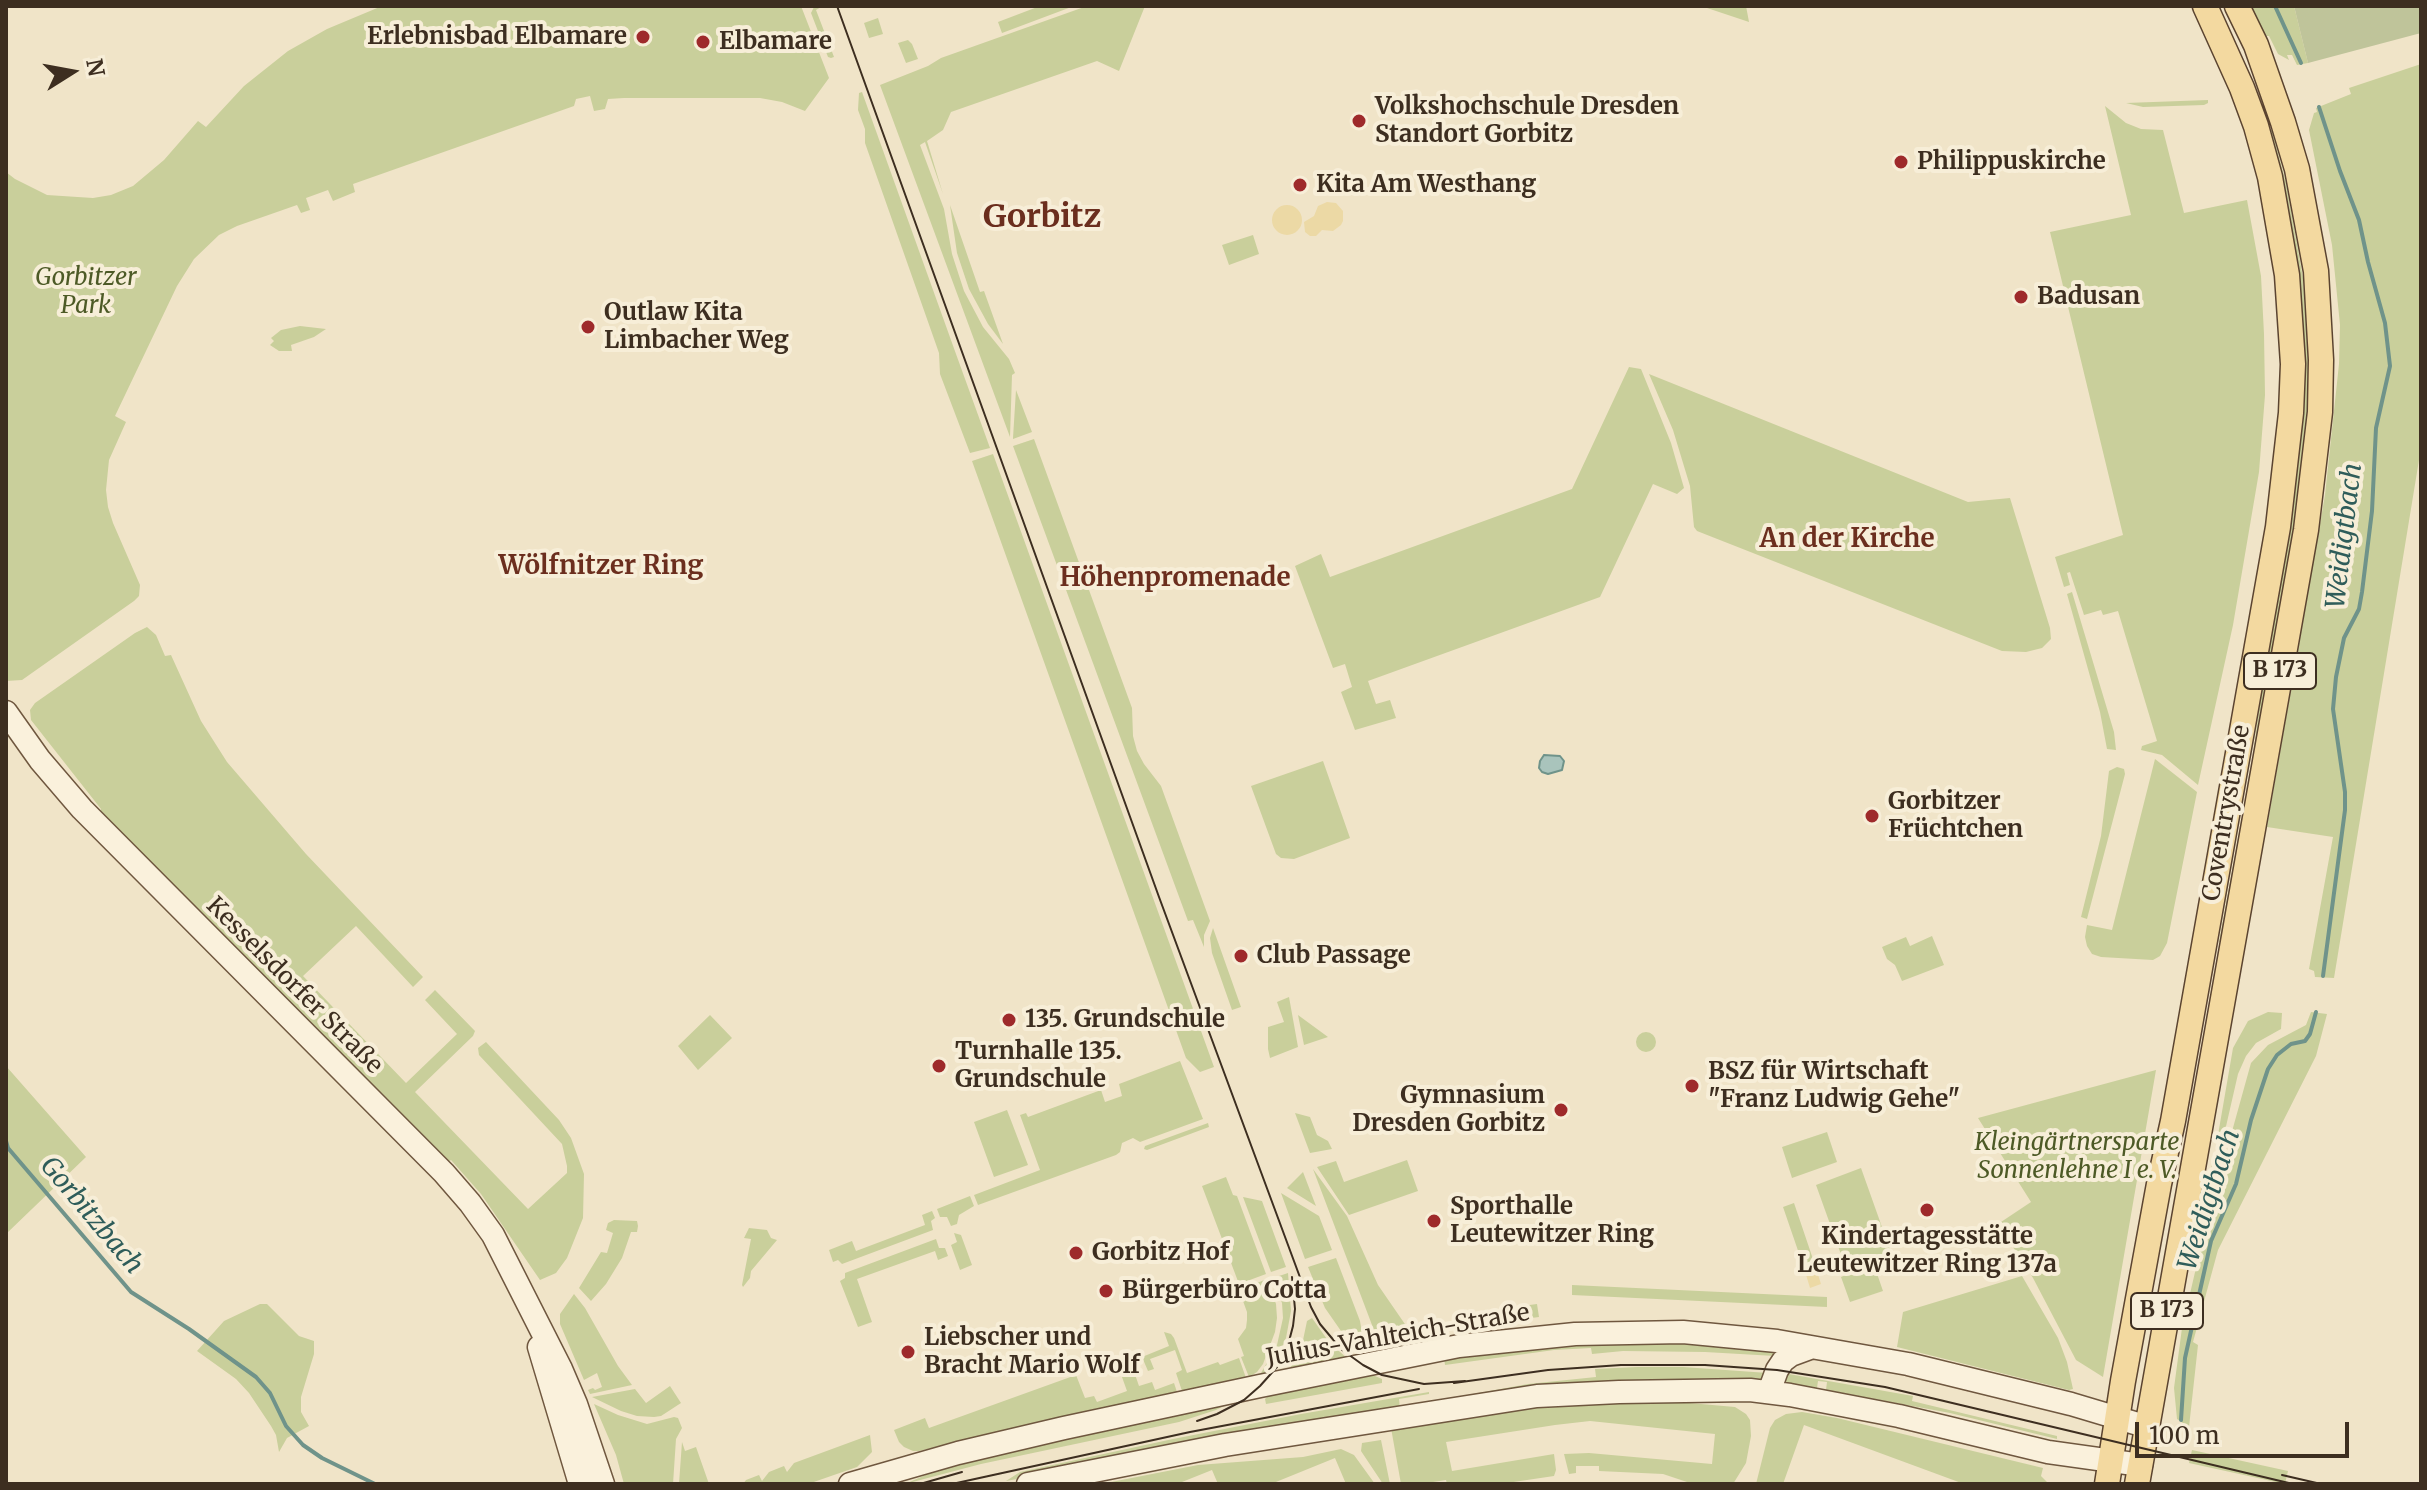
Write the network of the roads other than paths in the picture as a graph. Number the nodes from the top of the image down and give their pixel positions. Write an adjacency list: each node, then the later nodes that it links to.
1 (2205, 6): 7 (main road, Coventrystraße / B 173)
2 (2237, 6): 8 (main road, Coventrystraße / B 173)
3 (6, 712): 4 (main road, Kesselsdorfer Straße)
4 (528, 1306): 11 (main road, Kesselsdorfer Straße); 12 (main road, Kesselsdorfer Straße)
5 (1810, 1348): 6 (main road); 7 (main road, Julius-Vahlteich-Straße); 13 (main road, Julius-Vahlteich-Straße)
6 (1769, 1392): 9 (main road); 14 (main road)
7 (2117, 1417): 8 (main road, Julius-Vahlteich-Straße); 9 (main road, Coventrystraße / B 173)
8 (2148, 1427): 10 (main road, Coventrystraße / B 173)
9 (2109, 1472): 10 (main road)
10 (2139, 1474)
11 (580, 1484)
12 (603, 1484)
13 (850, 1484)
14 (1028, 1484)

